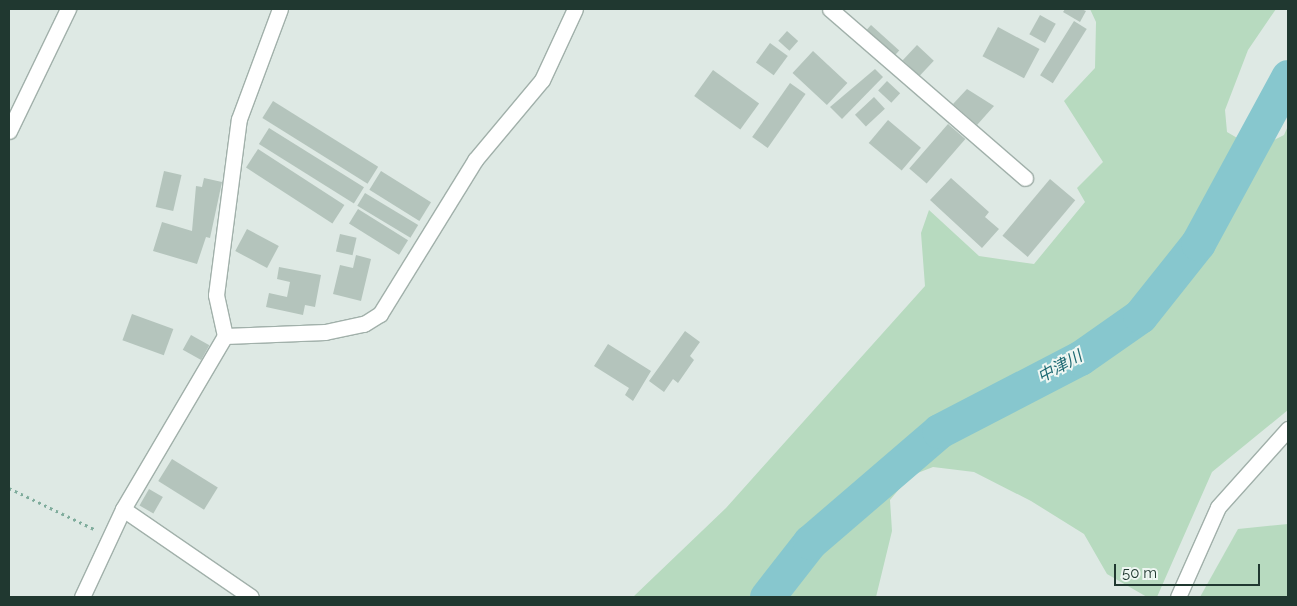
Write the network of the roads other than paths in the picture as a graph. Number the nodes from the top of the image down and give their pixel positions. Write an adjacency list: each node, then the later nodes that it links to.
1 (68, 9): 5 (street)
2 (280, 9): 7 (street)
3 (575, 9): 7 (street)
4 (830, 9): 6 (street)
5 (9, 131)
6 (1025, 178)
7 (225, 336): 9 (street)
8 (1288, 429): 12 (street)
9 (123, 509): 10 (street); 11 (street)
10 (82, 597)
11 (251, 597)
12 (1178, 597)

